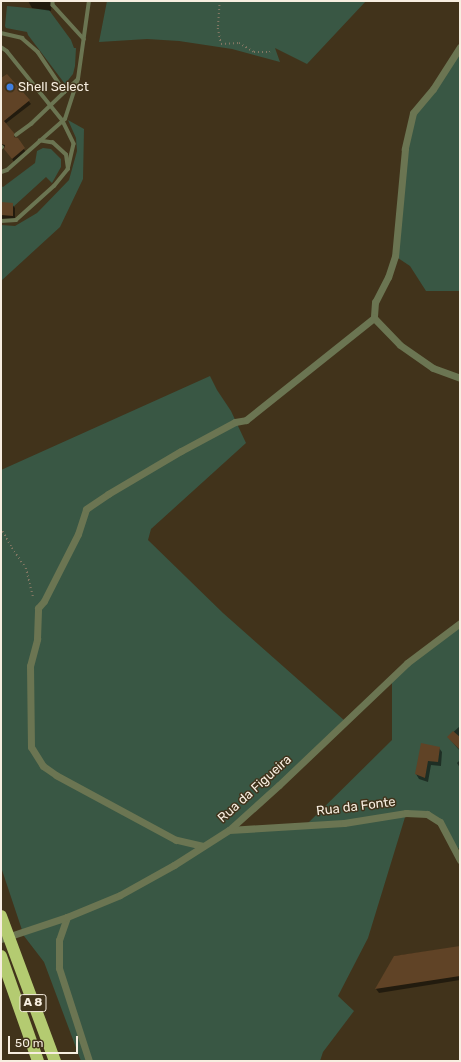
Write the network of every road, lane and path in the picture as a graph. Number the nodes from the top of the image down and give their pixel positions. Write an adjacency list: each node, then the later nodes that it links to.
1 (53, 1): 5 (lane)
2 (89, 1): 5 (lane)
3 (220, 1): 8 (path)
4 (1, 33): 10 (lane)
5 (84, 39): 9 (lane)
6 (1, 47): 11 (lane)
7 (460, 47): 18 (street)
8 (271, 50)
9 (78, 79): 10 (lane); 12 (lane)
10 (65, 92): 11 (lane)
11 (50, 105): 12 (lane); 13 (lane)
12 (63, 121): 14 (lane); 15 (lane)
13 (16, 135)
14 (40, 141): 15 (lane); 16 (lane)
15 (68, 169): 17 (lane)
16 (1, 172)
17 (1, 221)
18 (374, 318): 19 (street); 21 (street)
19 (460, 378)
20 (1, 528): 21 (path)
21 (38, 608): 24 (street)
22 (460, 623): 23 (street, Rua da Figueira)
23 (229, 830): 24 (street, Rua da Figueira); 25 (street, Rua da Fonte)
24 (202, 846): 27 (street, Rua da Figueira)
25 (460, 860)
26 (1, 916): 31 (highway, A 8)
27 (67, 917): 28 (street, Rua da Figueira); 32 (street)
28 (1, 939)
29 (1, 956): 30 (highway, A 8)
30 (38, 1061)
31 (55, 1061)
32 (89, 1061)

